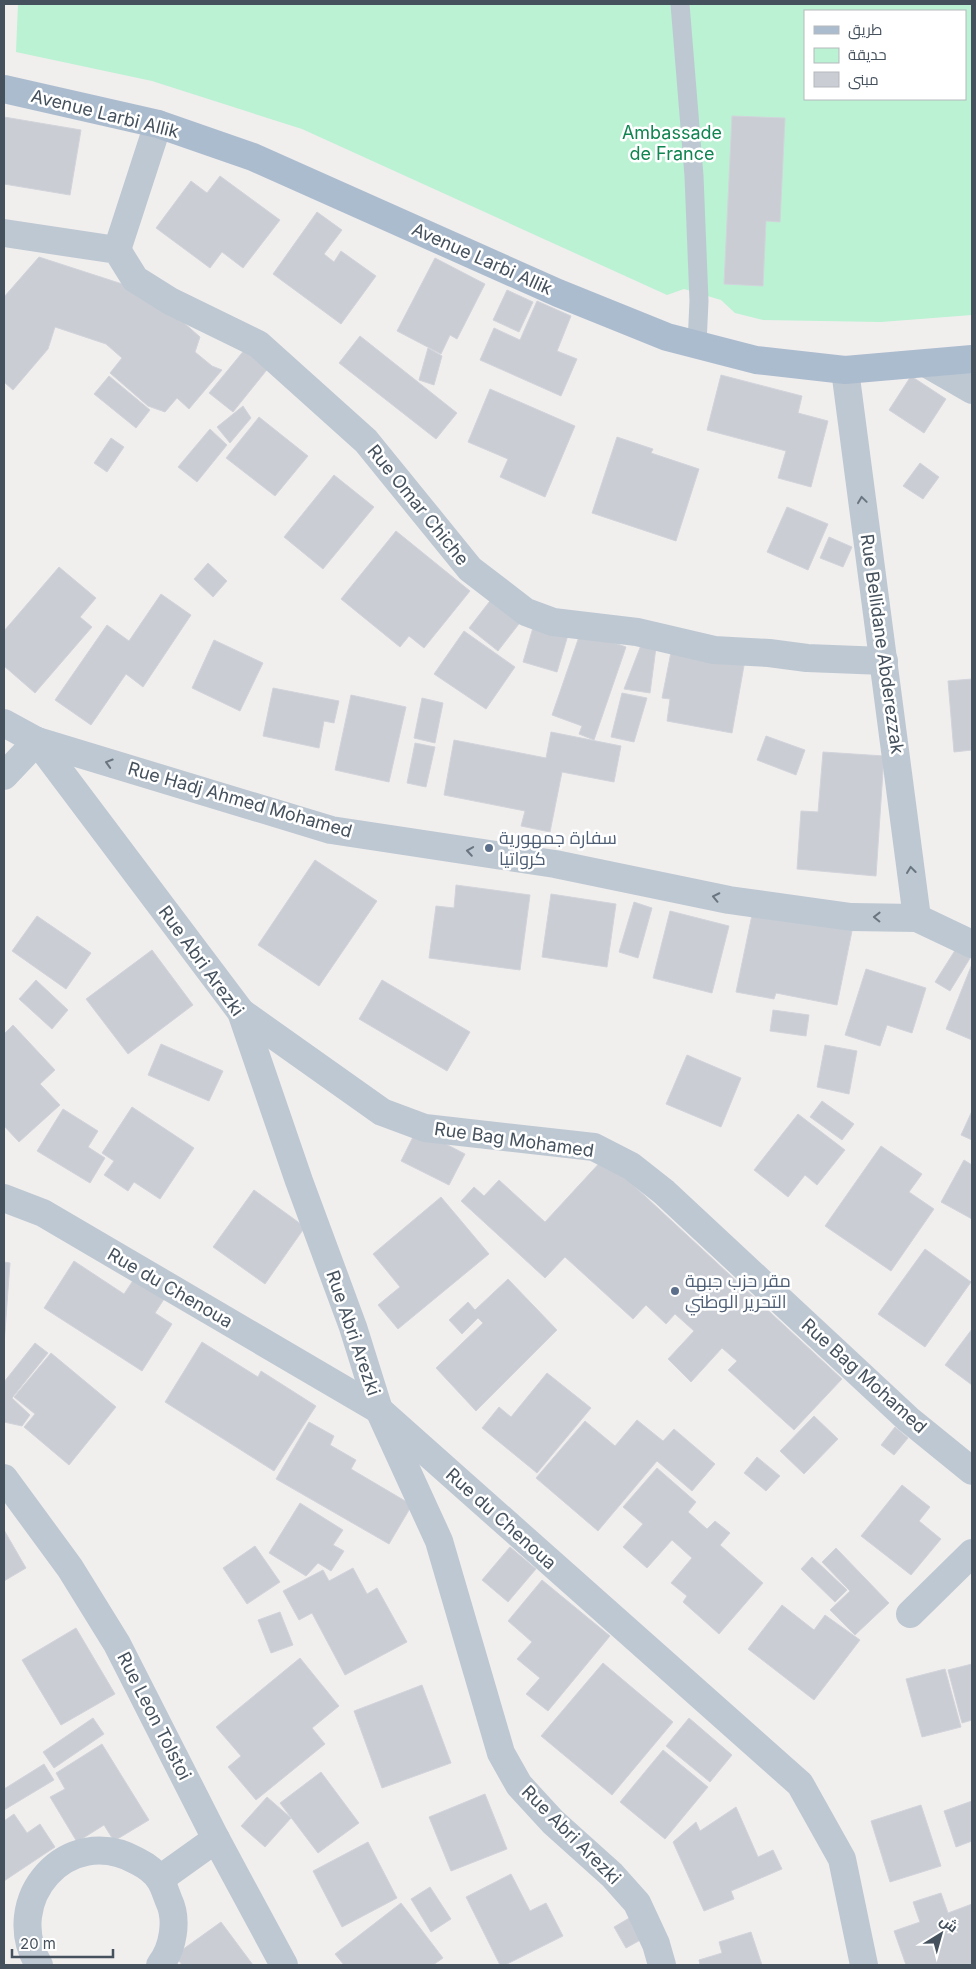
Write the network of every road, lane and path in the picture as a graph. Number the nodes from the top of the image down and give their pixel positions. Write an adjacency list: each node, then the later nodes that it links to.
1 (680, 4): 6 (lane)
2 (4, 89): 3 (main road, Avenue Larbi Allik)
3 (158, 124): 5 (street); 6 (main road, Avenue Larbi Allik)
4 (4, 233): 5 (street)
5 (116, 250): 11 (street, Rue Omar Chiche)
6 (697, 344): 9 (main road, Avenue Larbi Allik)
7 (972, 359): 8 (main road, Avenue Larbi Allik)
8 (927, 364): 9 (main road, Avenue Larbi Allik); 10 (street)
9 (845, 370): 11 (street, Rue Bellidane Abderezzak, one-way to 9)
10 (972, 390)
11 (884, 661): 15 (street, Rue Bellidane Abderezzak, one-way to 11)
12 (4, 723): 13 (street, Rue Abri Arezki)
13 (38, 741): 14 (street); 15 (street, Rue Hadj Ahmed Mohamed, one-way to 13); 17 (street, Rue Abri Arezki)
14 (4, 776)
15 (917, 918): 16 (street, Rue Hadj Ahmed Mohamed)
16 (972, 944)
17 (241, 1012): 19 (street, Rue Abri Arezki); 20 (street, Rue Bag Mohamed)
18 (4, 1198): 19 (street, Rue du Chenoua)
19 (379, 1410): 29 (street, Rue Abri Arezki); 30 (street, Rue du Chenoua)
20 (972, 1471)
21 (4, 1478): 24 (street, Rue Leon Tolstoi)
22 (972, 1553): 23 (street)
23 (910, 1614)
24 (216, 1838): 25 (street); 28 (street, Rue Leon Tolstoi)
25 (160, 1879): 26 (street); 27 (street)
26 (31, 1962)
27 (160, 1965)
28 (284, 1965)
29 (662, 1965)
30 (864, 1965)

